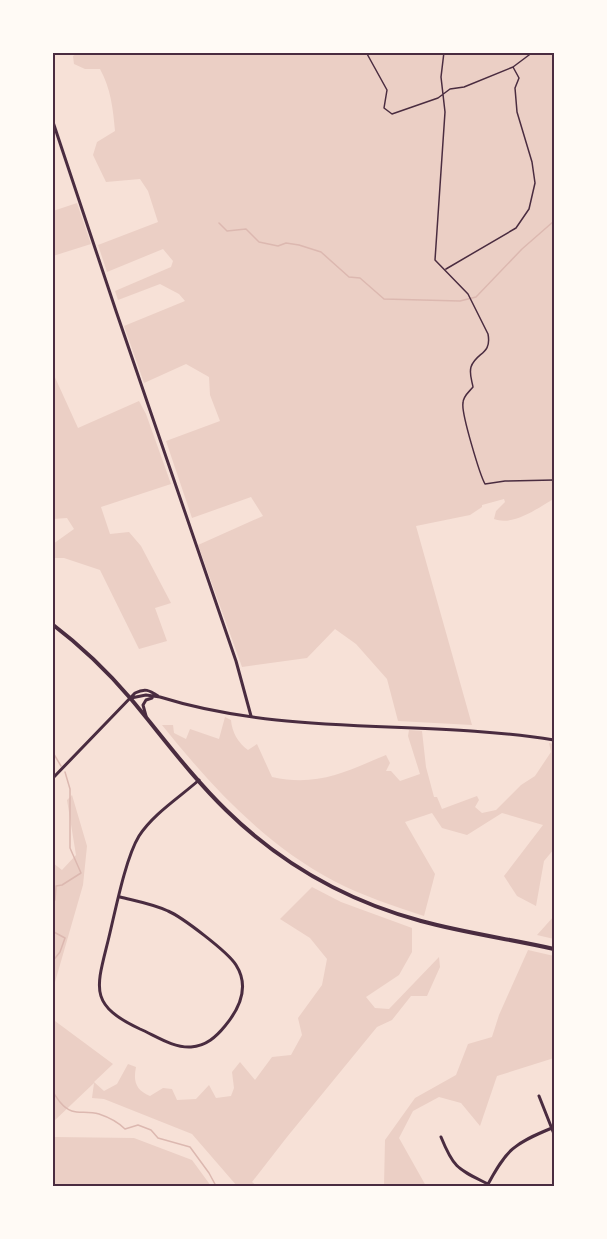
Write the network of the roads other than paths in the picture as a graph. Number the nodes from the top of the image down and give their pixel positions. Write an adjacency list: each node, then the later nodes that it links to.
1 (52, 119): 7 (street)
2 (52, 624): 5 (main road)
3 (154, 697): 4 (street); 5 (street); 6 (street)
4 (160, 698): 5 (street); 7 (street)
5 (131, 699): 6 (main road); 9 (street)
6 (146, 717): 10 (main road)
7 (251, 718): 8 (street)
8 (555, 740)
9 (52, 779)
10 (199, 780): 11 (street); 12 (main road)
11 (120, 897): 11 (street)
12 (555, 949)
13 (539, 1096): 14 (street)
14 (552, 1128): 15 (street); 17 (street)
15 (555, 1134)
16 (441, 1137): 17 (street)
17 (488, 1185)

